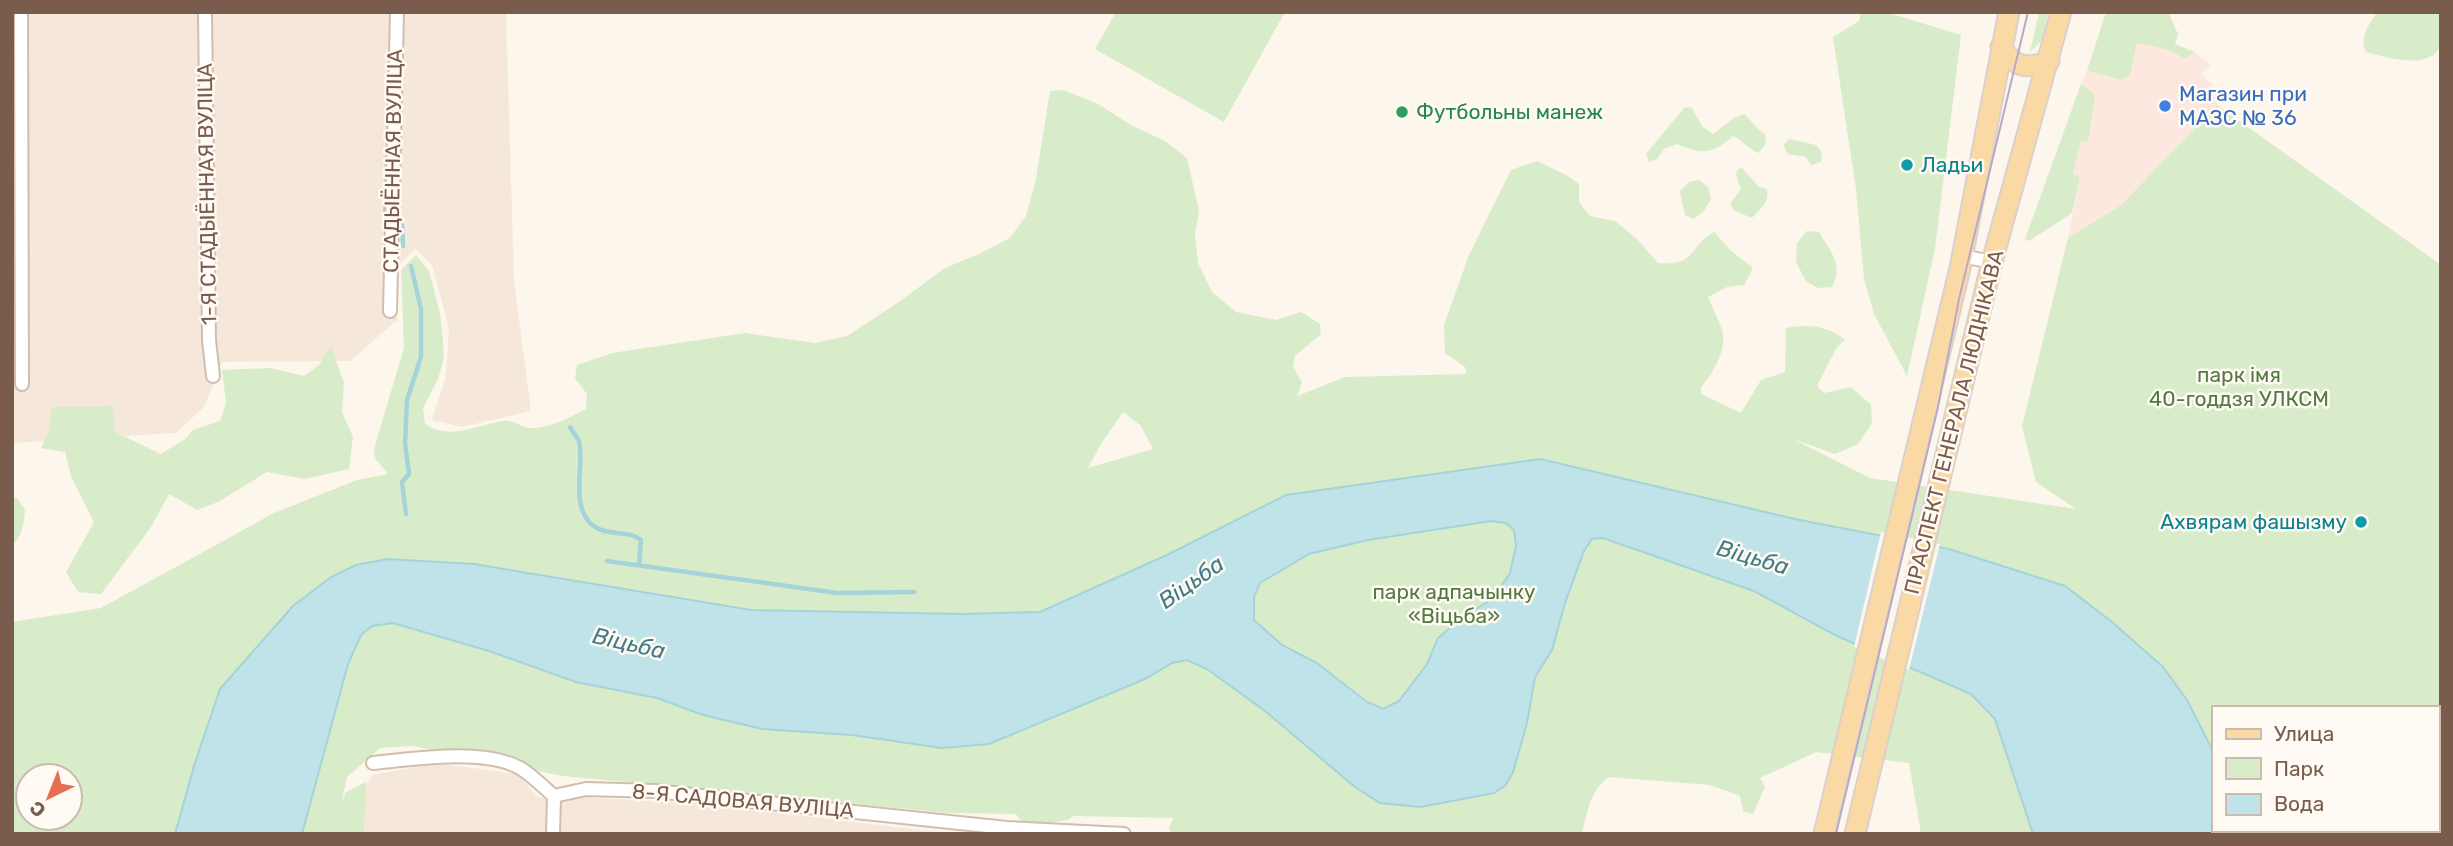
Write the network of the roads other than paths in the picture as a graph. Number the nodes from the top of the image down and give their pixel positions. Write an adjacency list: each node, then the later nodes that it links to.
1 (21, 12): 12 (street)
2 (205, 12): 11 (street, 1-Я СТАДЫЁННАЯ ВУЛІЦА)
3 (397, 12): 10 (street, СТАДЫЁННАЯ ВУЛІЦА)
4 (2009, 12): 6 (main road, ПРАСПЕКТ ГЕНЕРАЛА ЛЮДНІКАВА)
5 (2061, 12): 7 (main road, ПРАСПЕКТ ГЕНЕРАЛА ЛЮДНІКАВА)
6 (2001, 47): 7 (main road); 8 (main road, ПРАСПЕКТ ГЕНЕРАЛА ЛЮДНІКАВА)
7 (2049, 61): 9 (main road, ПРАСПЕКТ ГЕНЕРАЛА ЛЮДНІКАВА)
8 (1962, 256): 9 (street); 15 (main road, ПРАСПЕКТ ГЕНЕРАЛА ЛЮДНІКАВА)
9 (1992, 262): 18 (main road, ПРАСПЕКТ ГЕНЕРАЛА ЛЮДНІКАВА)
10 (390, 311)
11 (213, 376)
12 (22, 384)
13 (373, 762): 14 (street)
14 (554, 796): 16 (street); 17 (street, 8-Я САДОВАЯ ВУЛІЦА)
15 (1825, 831)
16 (553, 834)
17 (1124, 834)
18 (1855, 834)

